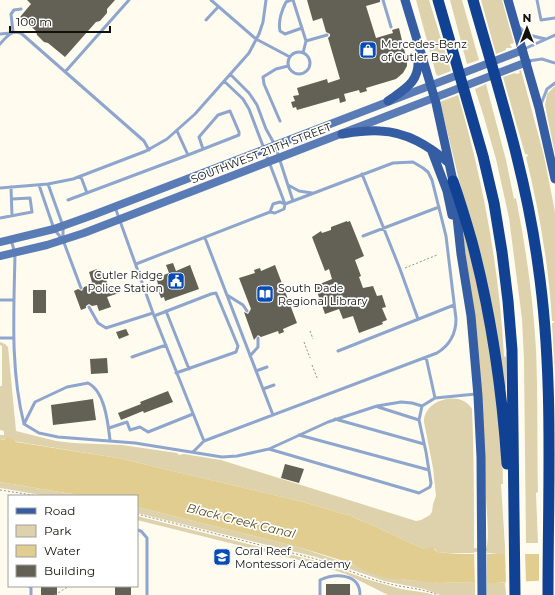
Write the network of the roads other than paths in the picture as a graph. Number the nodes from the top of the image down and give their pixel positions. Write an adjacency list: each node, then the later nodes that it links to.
1 (129, 0): 33 (lane)
2 (211, 0): 11 (lane)
3 (266, 0): 22 (lane)
4 (292, 0): 17 (lane); 17 (lane)
5 (383, 0): 16 (lane)
6 (405, 0): 26 (main road)
7 (438, 0): 129 (highway)
8 (473, 0): 128 (highway)
9 (508, 0): 15 (main road)
10 (537, 0): 13 (lane)
11 (218, 6): 14 (lane); 22 (lane)
12 (21, 9): 18 (lane)
13 (555, 18)
14 (206, 20)
15 (514, 20): 23 (lane); 27 (main road)
16 (391, 27)
17 (302, 28): 24 (lane)
18 (12, 33): 19 (lane); 25 (lane); 33 (lane)
19 (0, 34)
20 (327, 35): 24 (lane)
21 (555, 35): 23 (lane)
22 (256, 39): 29 (lane); 34 (lane)
23 (546, 39): 27 (lane)
24 (306, 41): 28 (lane)
25 (0, 44)
26 (419, 48): 37 (main road); 39 (main road)
27 (523, 50): 30 (main road); 37 (main road, SOUTHWEST 211TH STREET)
28 (303, 53): 29 (lane); 32 (lane)
29 (290, 57): 32 (lane)
30 (527, 62): 31 (lane); 38 (main road, SOUTHWEST 211TH STREET); 40 (main road)
31 (555, 63)
32 (288, 66): 41 (lane)
33 (65, 72): 48 (lane)
34 (230, 74): 35 (lane); 44 (lane)
35 (224, 81): 42 (lane); 47 (lane)
36 (555, 83): 40 (lane)
37 (430, 86): 38 (main road); 39 (main road, SOUTHWEST 211TH STREET)
38 (434, 98): 43 (main road, SOUTHWEST 211TH STREET); 52 (main road)
39 (388, 101): 44 (main road, SOUTHWEST 211TH STREET)
40 (539, 108): 55 (main road)
41 (280, 121)
42 (177, 131): 48 (lane); 49 (lane)
43 (342, 134): 45 (main road); 50 (main road, SOUTHWEST 211TH STREET)
44 (275, 145): 47 (main road, SOUTHWEST 211TH STREET); 50 (lane)
45 (431, 148): 52 (main road); 83 (main road)
46 (203, 149): 46 (lane); 49 (lane)
47 (264, 149): 51 (lane); 68 (main road, SOUTHWEST 211TH STREET)
48 (149, 150): 54 (lane)
49 (188, 155): 62 (lane)
50 (279, 158): 51 (main road, SOUTHWEST 211TH STREET); 59 (lane)
51 (269, 162): 67 (lane); 73 (main road, SOUTHWEST 211TH STREET)
52 (449, 163): 56 (main road)
53 (362, 174): 63 (lane); 69 (lane); 75 (lane)
54 (81, 177): 57 (lane); 62 (lane)
55 (555, 179)
56 (453, 180): 83 (main road); 129 (highway)
57 (48, 184): 58 (lane); 74 (lane)
58 (39, 185): 60 (lane); 76 (lane)
59 (288, 185): 63 (lane); 66 (lane)
60 (10, 187): 61 (lane); 64 (lane)
61 (0, 188)
62 (87, 193): 65 (lane)
63 (314, 193): 66 (lane)
64 (12, 199): 71 (lane); 71 (lane)
65 (68, 200)
66 (293, 201): 67 (lane)
67 (285, 204): 70 (lane); 70 (lane)
68 (115, 207): 73 (lane); 74 (main road, SOUTHWEST 211TH STREET)
69 (439, 207): 75 (lane); 90 (lane)
70 (270, 212): 78 (lane)
71 (12, 216): 72 (lane)
72 (0, 218)
73 (120, 219): 80 (main road, SOUTHWEST 211TH STREET); 85 (lane)
74 (63, 226): 76 (main road, SOUTHWEST 211TH STREET); 80 (lane)
75 (383, 228): 77 (lane); 95 (lane)
76 (54, 229): 79 (main road, SOUTHWEST 211TH STREET); 80 (lane)
77 (363, 236)
78 (205, 238): 85 (lane); 87 (lane)
79 (11, 240): 81 (main road, SOUTHWEST 211TH STREET); 82 (lane)
80 (63, 240): 82 (main road, SOUTHWEST 211TH STREET); 86 (lane)
81 (0, 242)
82 (15, 253): 84 (main road, SOUTHWEST 211TH STREET); 89 (lane)
83 (461, 254): 110 (main road)
84 (0, 256)
85 (136, 264): 94 (lane)
86 (81, 288)
87 (227, 295): 93 (lane); 101 (lane)
88 (0, 300): 89 (lane)
89 (14, 300): 97 (lane)
90 (454, 305): 95 (lane); 103 (lane)
91 (89, 307): 94 (lane)
92 (166, 311): 94 (lane); 105 (lane); 105 (lane)
93 (247, 311)
94 (154, 314): 99 (lane)
95 (418, 319): 100 (lane)
96 (0, 338): 97 (lane)
97 (14, 338): 118 (lane)
98 (258, 338): 101 (lane)
99 (166, 345): 102 (lane); 107 (lane)
100 (338, 351)
101 (250, 356): 106 (lane)
102 (132, 357)
103 (426, 357): 111 (lane); 115 (lane)
104 (266, 367): 106 (lane)
105 (189, 369): 107 (lane)
106 (256, 371): 109 (lane)
107 (176, 373): 114 (lane)
108 (274, 385): 109 (lane)
109 (263, 389): 115 (lane)
110 (477, 394): 111 (lane); 131 (main road)
111 (435, 398): 113 (lane)
112 (377, 406): 113 (lane); 116 (lane); 117 (lane)
113 (422, 406): 117 (lane)
114 (193, 414): 119 (lane); 122 (lane)
115 (273, 415): 122 (lane)
116 (335, 419): 120 (lane); 123 (lane)
117 (419, 420): 123 (lane)
118 (24, 424): 119 (lane); 121 (lane)
119 (109, 428): 121 (lane)
120 (299, 435): 124 (lane); 126 (lane)
121 (110, 440): 125 (lane)
122 (204, 441): 125 (lane)
123 (424, 444): 126 (lane)
124 (269, 449): 125 (lane); 126 (lane)
125 (193, 452)
126 (429, 470)
127 (555, 493): 128 (highway)
128 (548, 520): 136 (highway)
129 (513, 522): 135 (highway)
130 (138, 530): 132 (lane)
131 (482, 594)
132 (147, 595)
133 (320, 595): 134 (lane)
134 (360, 595)
135 (515, 595)
136 (548, 595)

